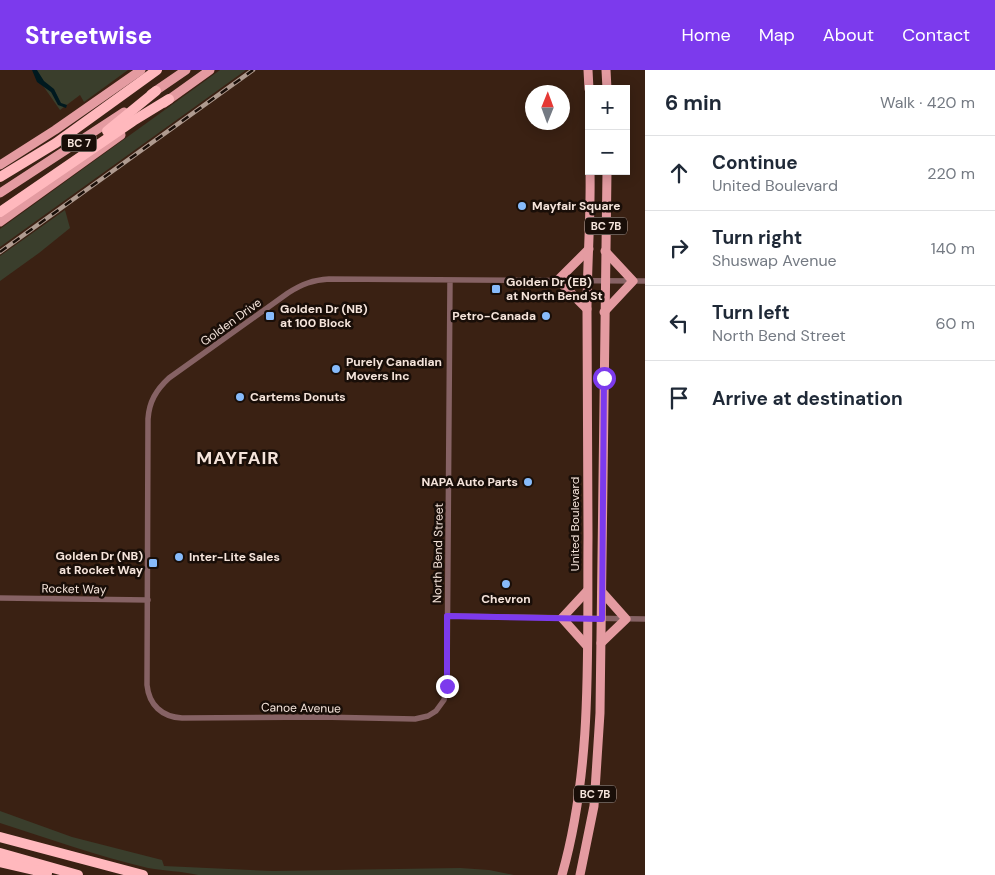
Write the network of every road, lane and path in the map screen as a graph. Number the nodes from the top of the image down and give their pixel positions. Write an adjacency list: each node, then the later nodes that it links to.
1 (141, 70): 11 (main road, BC 7)
2 (157, 70): 14 (highway)
3 (186, 70): 9 (main road, BC 7)
4 (210, 70): 10 (main road)
5 (588, 70): 7 (main road)
6 (606, 70): 8 (main road)
7 (589, 85)
8 (607, 85)
9 (156, 91): 15 (main road, BC 7); 16 (highway)
10 (169, 99): 17 (highway); 18 (main road)
11 (0, 165)
12 (590, 175): 19 (main road, United Boulevard / BC 7B)
13 (607, 175): 20 (main road, BC 7B)
14 (0, 177)
15 (0, 193)
16 (0, 206)
17 (0, 212)
18 (0, 222)
19 (589, 248): 22 (main road); 23 (main road, United Boulevard / BC 7B)
20 (605, 251): 24 (main road, BC 7B); 25 (main road)
21 (450, 280): 22 (street, Golden Drive); 32 (street, Golden Drive); 33 (street, North Bend Street)
22 (558, 280): 23 (street, Golden Drive); 27 (main road)
23 (588, 280): 24 (street, Golden Drive); 27 (main road, United Boulevard / BC 7B)
24 (605, 281): 25 (street, Golden Drive); 28 (main road, BC 7B)
25 (633, 281): 26 (street, Golden Drive); 28 (main road)
26 (645, 281)
27 (587, 310): 29 (main road, United Boulevard / BC 7B)
28 (604, 312): 30 (main road, BC 7B)
29 (587, 591): 34 (main road); 35 (main road, United Boulevard / BC 7B)
30 (602, 592): 36 (main road, BC 7B); 37 (main road)
31 (0, 598): 32 (street, Rocket Way)
32 (148, 600): 42 (street, Golden Drive)
33 (447, 616): 34 (street); 41 (street, North Bend Street)
34 (562, 618): 35 (street); 40 (main road)
35 (587, 619): 36 (street); 40 (main road, United Boulevard / BC 7B)
36 (602, 619): 37 (street); 39 (main road, BC 7B)
37 (626, 619): 38 (street); 39 (main road)
38 (645, 619)
39 (601, 643): 52 (main road, BC 7B)
40 (587, 646): 51 (main road, United Boulevard / BC 7B)
41 (441, 705): 42 (street, Canoe Avenue)
42 (158, 709)
43 (0, 830): 47 (highway)
44 (0, 836): 47 (highway)
45 (0, 853): 49 (highway)
46 (0, 862): 48 (highway)
47 (120, 870): 50 (highway)
48 (58, 875)
49 (78, 875)
50 (143, 875)
51 (562, 875)
52 (580, 875)

